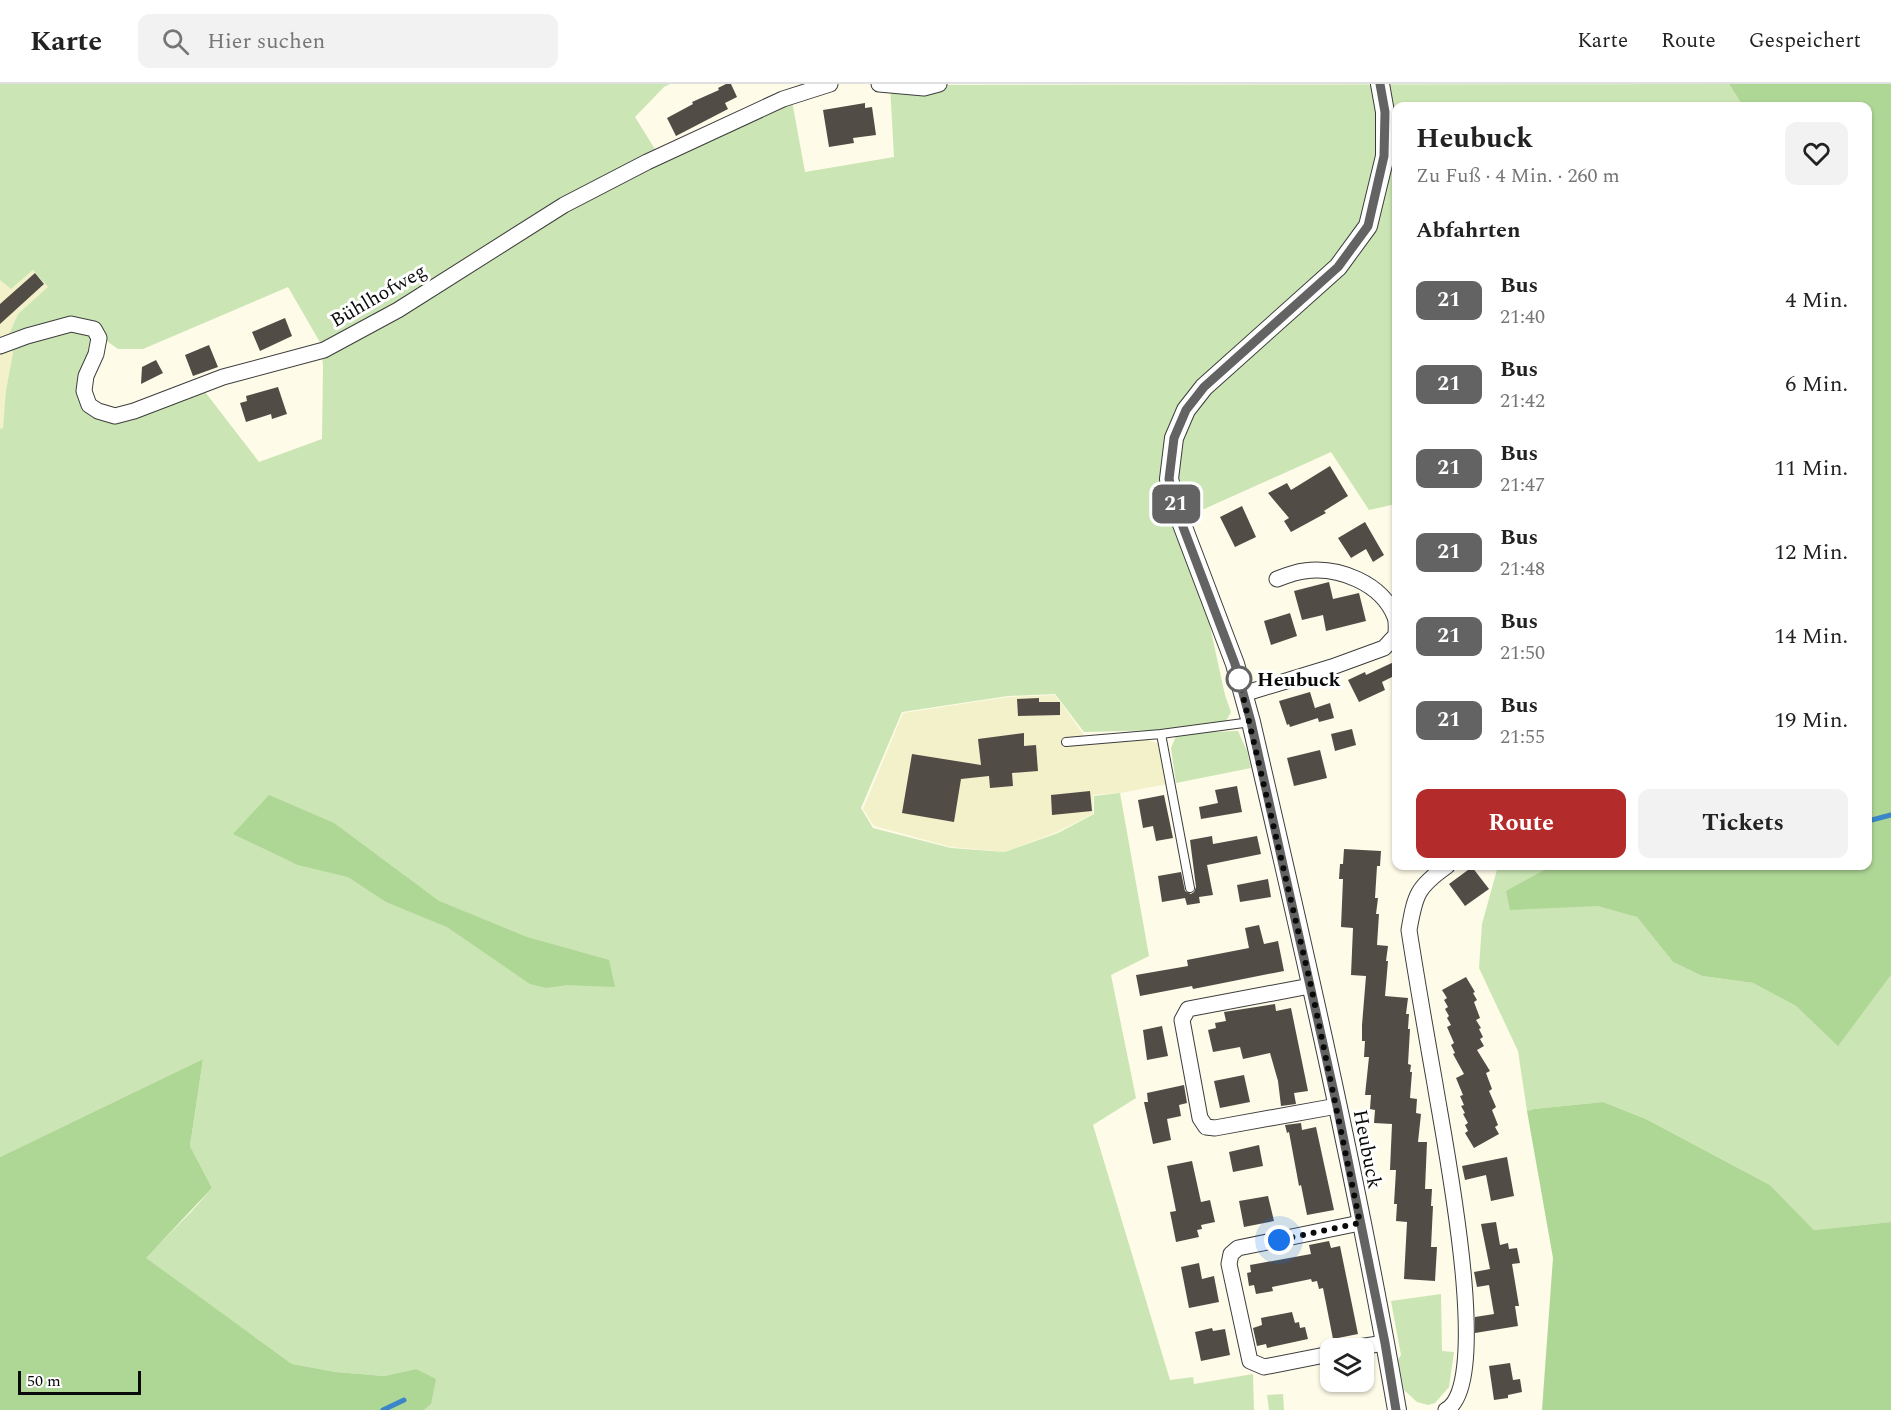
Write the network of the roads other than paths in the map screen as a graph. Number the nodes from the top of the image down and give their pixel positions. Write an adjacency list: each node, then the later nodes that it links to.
1 (830, 84): 5 (street, Bühlhofweg)
2 (879, 84): 3 (street)
3 (939, 84)
4 (1380, 84): 9 (street, Heubuck)
5 (0, 346)
6 (1277, 579): 7 (street)
7 (1392, 612)
8 (1392, 640): 9 (street)
9 (1243, 694): 10 (street, Heubuck)
10 (1251, 722): 11 (lane); 15 (street, Heubuck)
11 (1161, 734): 12 (lane); 14 (lane)
12 (1066, 742)
13 (1441, 870): 22 (street)
14 (1190, 888)
15 (1311, 986): 16 (street, Heubuck); 16 (street)
16 (1337, 1106): 17 (street, Heubuck)
17 (1360, 1223): 18 (street, Heubuck); 20 (street)
18 (1385, 1343): 19 (street); 21 (street, Heubuck)
19 (1374, 1345)
20 (1320, 1356)
21 (1396, 1410)
22 (1446, 1410)

